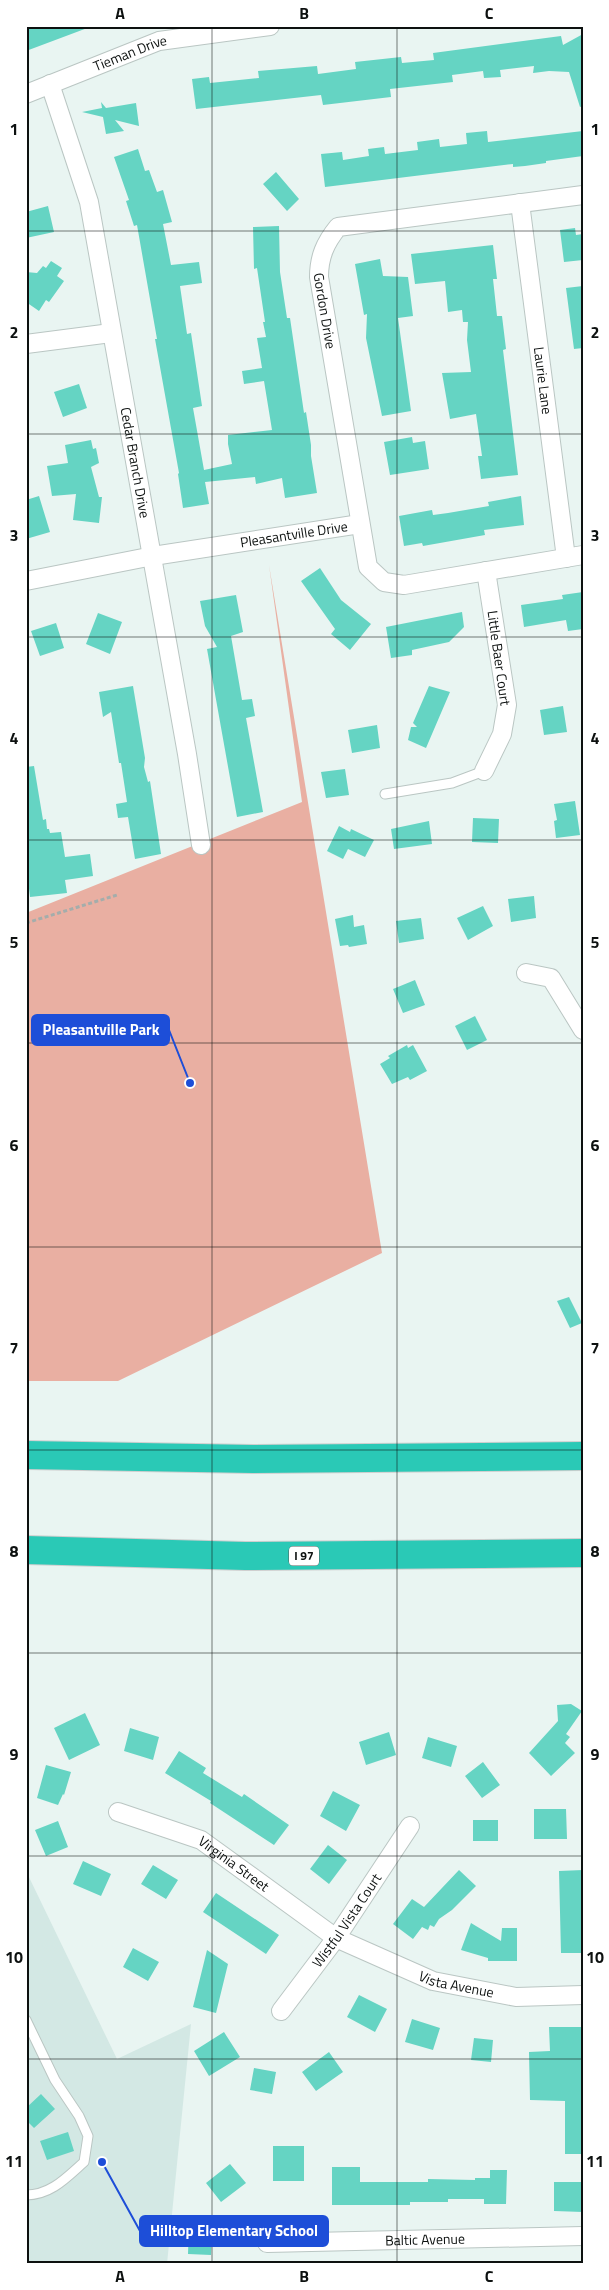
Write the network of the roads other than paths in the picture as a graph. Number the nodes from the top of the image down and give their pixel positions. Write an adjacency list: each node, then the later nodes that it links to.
1 (270, 26): 2 (street, Tieman Drive)
2 (50, 84): 3 (street, Tieman Drive); 6 (street, Cedar Branch Drive)
3 (26, 94)
4 (583, 195): 5 (street, Gordon Drive)
5 (520, 203): 8 (street, Gordon Drive); 10 (street, Laurie Lane)
6 (111, 333): 7 (street); 9 (street, Cedar Branch Drive)
7 (26, 344)
8 (360, 524): 9 (street, Pleasantville Drive); 11 (street, Pleasantville Drive)
9 (153, 556): 12 (street, Pleasantville Drive); 15 (street, Cedar Branch Drive)
10 (574, 556): 11 (street, Pleasantville Drive)
11 (486, 570): 13 (street, Little Baer Court)
12 (26, 581)
13 (484, 771): 14 (lane)
14 (385, 794)
15 (201, 846)
16 (526, 973): 17 (street)
17 (583, 1030)
18 (26, 1455): 19 (highway)
19 (583, 1456)
20 (26, 1550): 21 (highway, I 97)
21 (583, 1553)
22 (118, 1812): 24 (street, Virginia Street)
23 (410, 1826): 24 (street, Wistful Vista Court)
24 (336, 1938): 25 (street, Vista Avenue); 26 (street, Wistful Vista Court)
25 (583, 1995)
26 (281, 2011)
27 (26, 2020): 28 (lane)
28 (26, 2195)
29 (583, 2236): 30 (street, Baltic Avenue)
30 (267, 2243)

